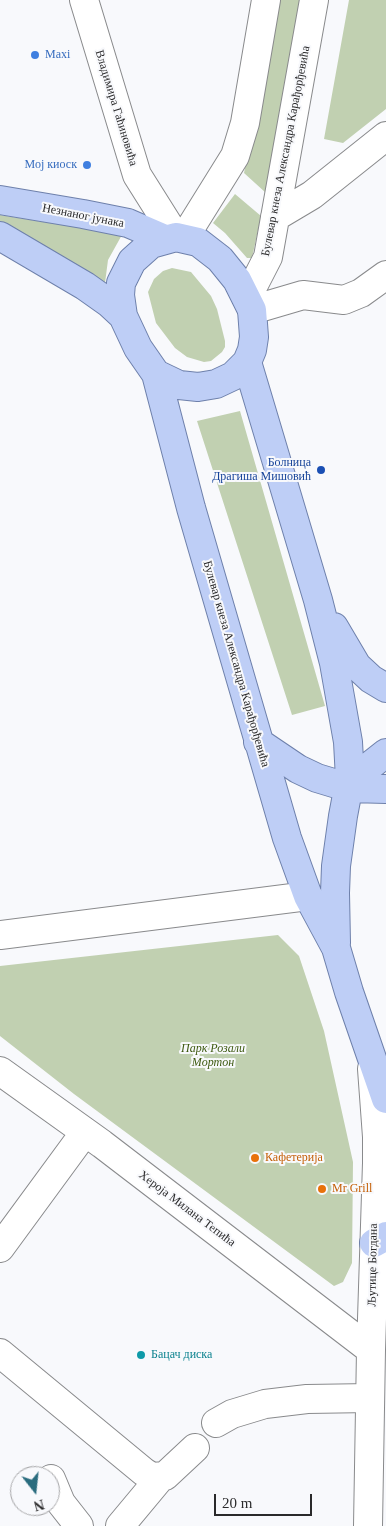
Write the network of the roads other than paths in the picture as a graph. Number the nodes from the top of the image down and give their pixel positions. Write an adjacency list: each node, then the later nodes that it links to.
1 (84, 0): 8 (street, Владимира Гаћиновића)
2 (266, 0): 8 (street)
3 (314, 0): 6 (street, Булевар кнеза Александра Карађорђевића)
4 (386, 136): 6 (street)
5 (0, 200): 8 (main road, Незнаног јунака)
6 (275, 217): 10 (street, Булевар кнеза Александра Карађорђевића)
7 (0, 236): 11 (main road)
8 (175, 238): 10 (main road); 11 (main road)
9 (386, 275): 10 (street)
10 (249, 304): 12 (main road)
11 (123, 316): 13 (main road)
12 (246, 362): 13 (main road); 14 (main road, Булевар кнеза Александра Карађорђевића)
13 (156, 374): 16 (main road, Булевар кнеза Александра Карађорђевића)
14 (318, 600): 15 (main road); 18 (main road, Булевар кнеза Александра Карађорђевића)
15 (386, 688)
16 (258, 742): 18 (main road); 20 (main road, Булевар кнеза Александра Карађорђевића)
17 (386, 753): 18 (main road)
18 (350, 788): 19 (main road); 22 (main road, Булевар кнеза Александра Карађорђевића)
19 (386, 790)
20 (308, 896): 21 (street); 22 (main road, Булевар кнеза Александра Карађорђевића)
21 (0, 936)
22 (336, 948): 23 (main road, Булевар кнеза Александра Карађорђевића)
23 (372, 1060): 25 (main road, Булевар кнеза Александра Карађорђевића); 27 (street, Љутице Богдана)
24 (0, 1071): 26 (street, Хероја Милана Тепића)
25 (386, 1099)
26 (85, 1132): 28 (street); 29 (street, Хероја Милана Тепића)
27 (380, 1239): 29 (street, Љутице Богдана)
28 (0, 1248)
29 (378, 1343): 31 (street, Љутице Богдана)
30 (0, 1353): 34 (street)
31 (370, 1398): 32 (street); 38 (street, Љутице Богдана)
32 (216, 1423)
33 (195, 1448): 34 (street)
34 (160, 1478): 37 (street)
35 (60, 1501): 36 (street)
36 (79, 1526)
37 (120, 1526)
38 (368, 1526)

